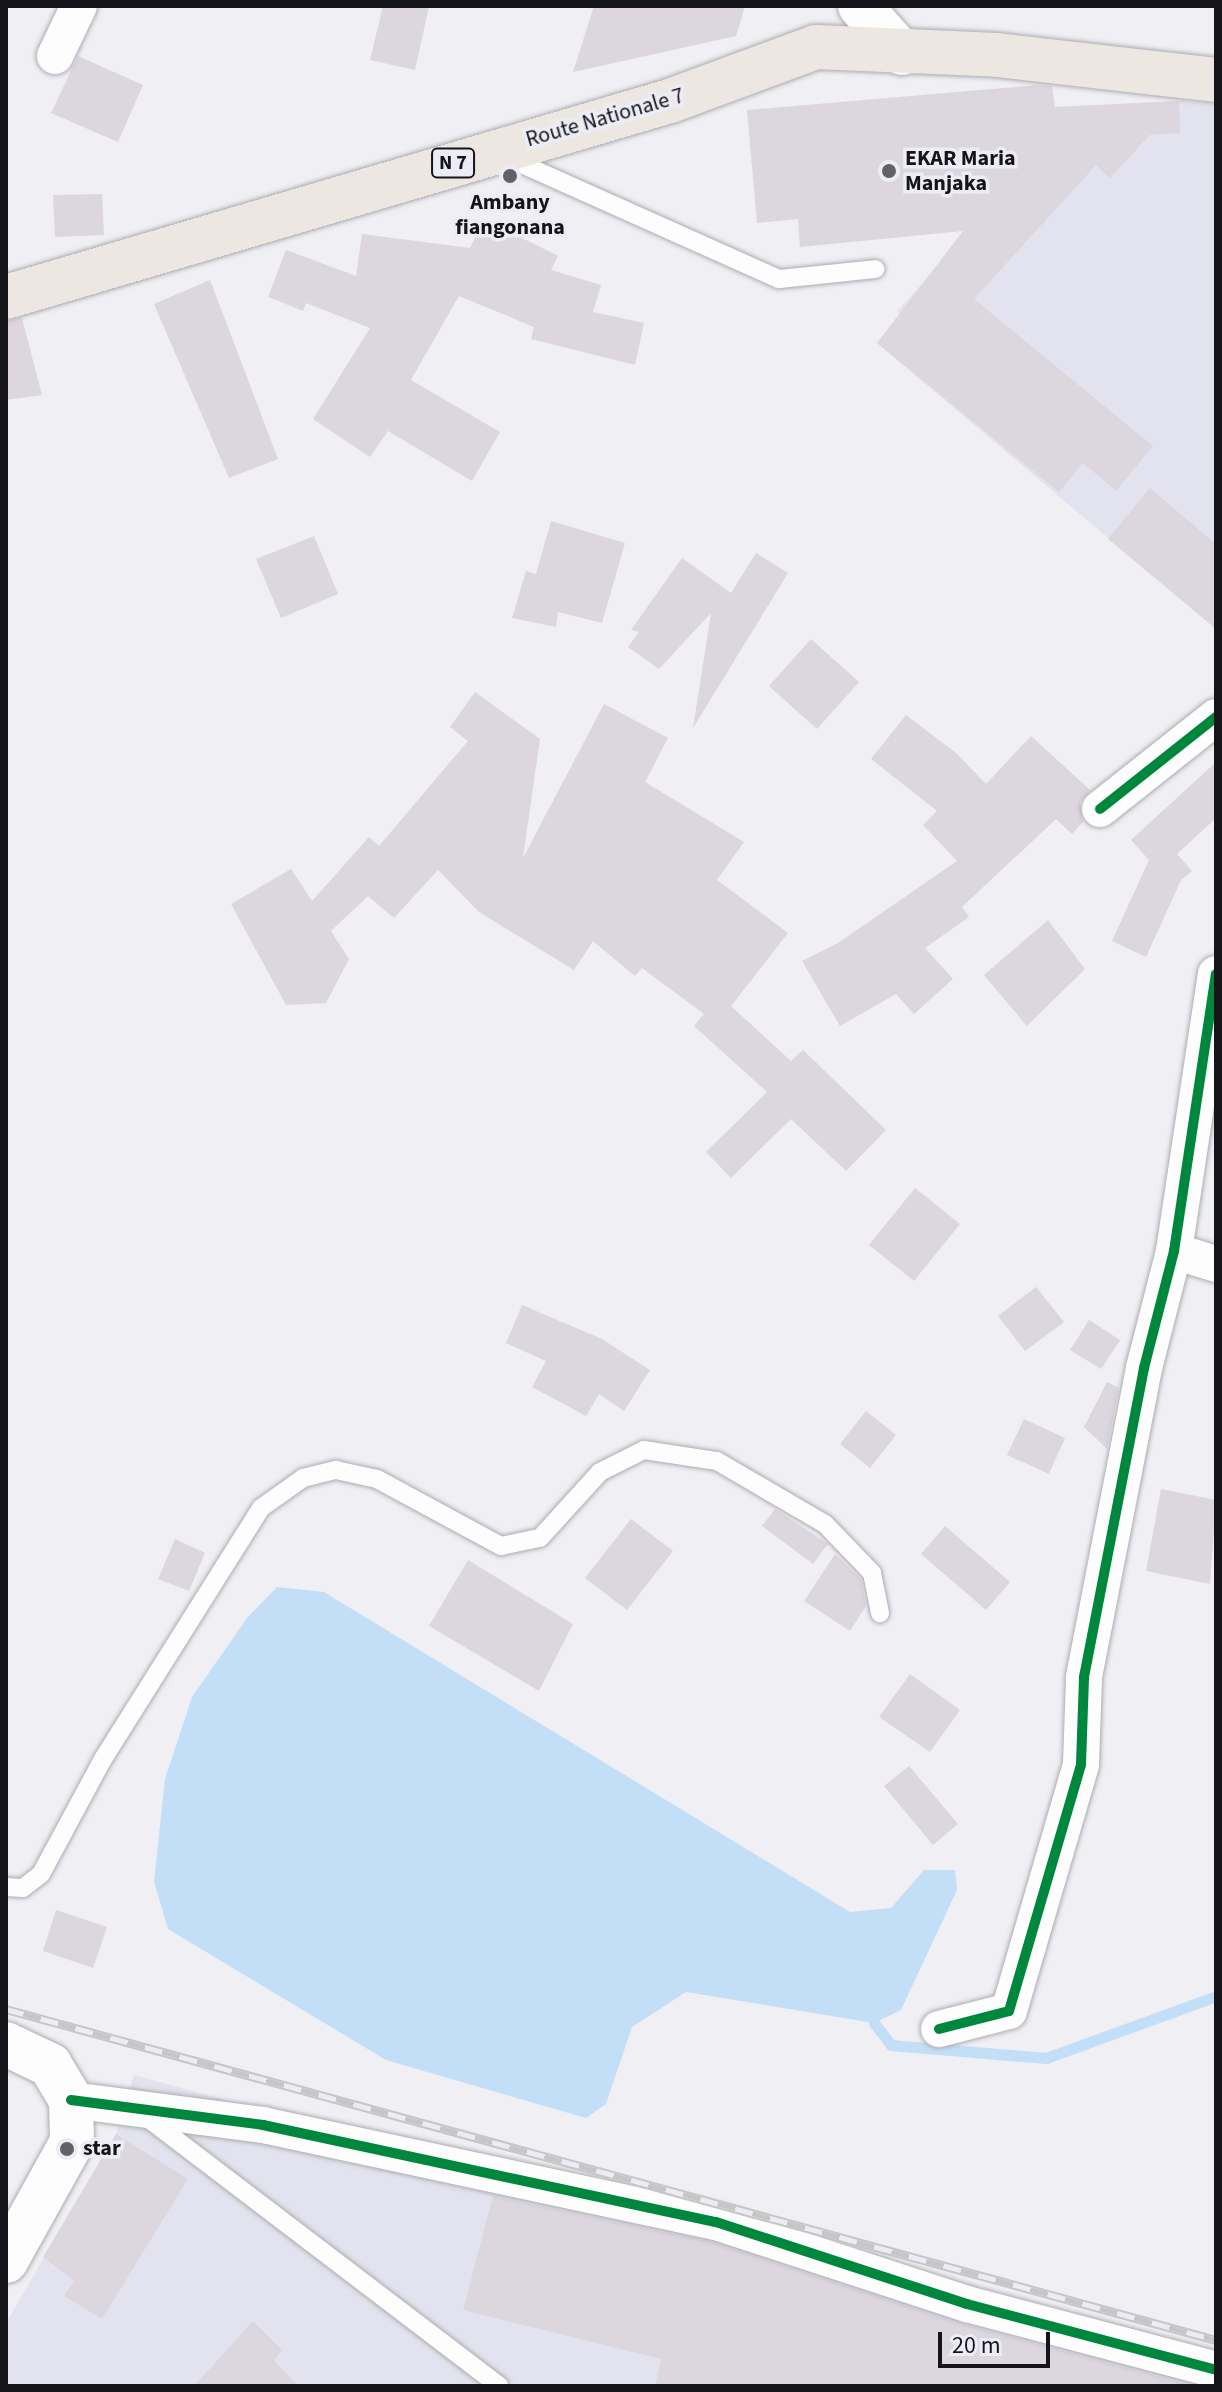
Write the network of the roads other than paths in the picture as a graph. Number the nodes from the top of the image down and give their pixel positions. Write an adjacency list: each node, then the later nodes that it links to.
1 (79, 6): 4 (street)
2 (860, 6): 3 (street)
3 (902, 53): 5 (main road, Route Nationale 7 / N 7); 6 (main road, Route Nationale 7 / N 7)
4 (55, 56)
5 (1216, 80)
6 (493, 151): 7 (lane); 8 (main road, Route Nationale 7 / N 7)
7 (875, 269)
8 (6, 297)
9 (1216, 717): 10 (street)
10 (1100, 809)
11 (1216, 974): 12 (street)
12 (1174, 1251): 13 (street); 16 (street)
13 (1216, 1264)
14 (880, 1613): 15 (lane)
15 (6, 1887)
16 (939, 2029)
17 (6, 2044): 18 (street)
18 (71, 2100): 19 (street); 20 (street)
19 (133, 2107): 21 (street); 22 (lane)
20 (6, 2261)
21 (1216, 2370)
22 (500, 2386)

